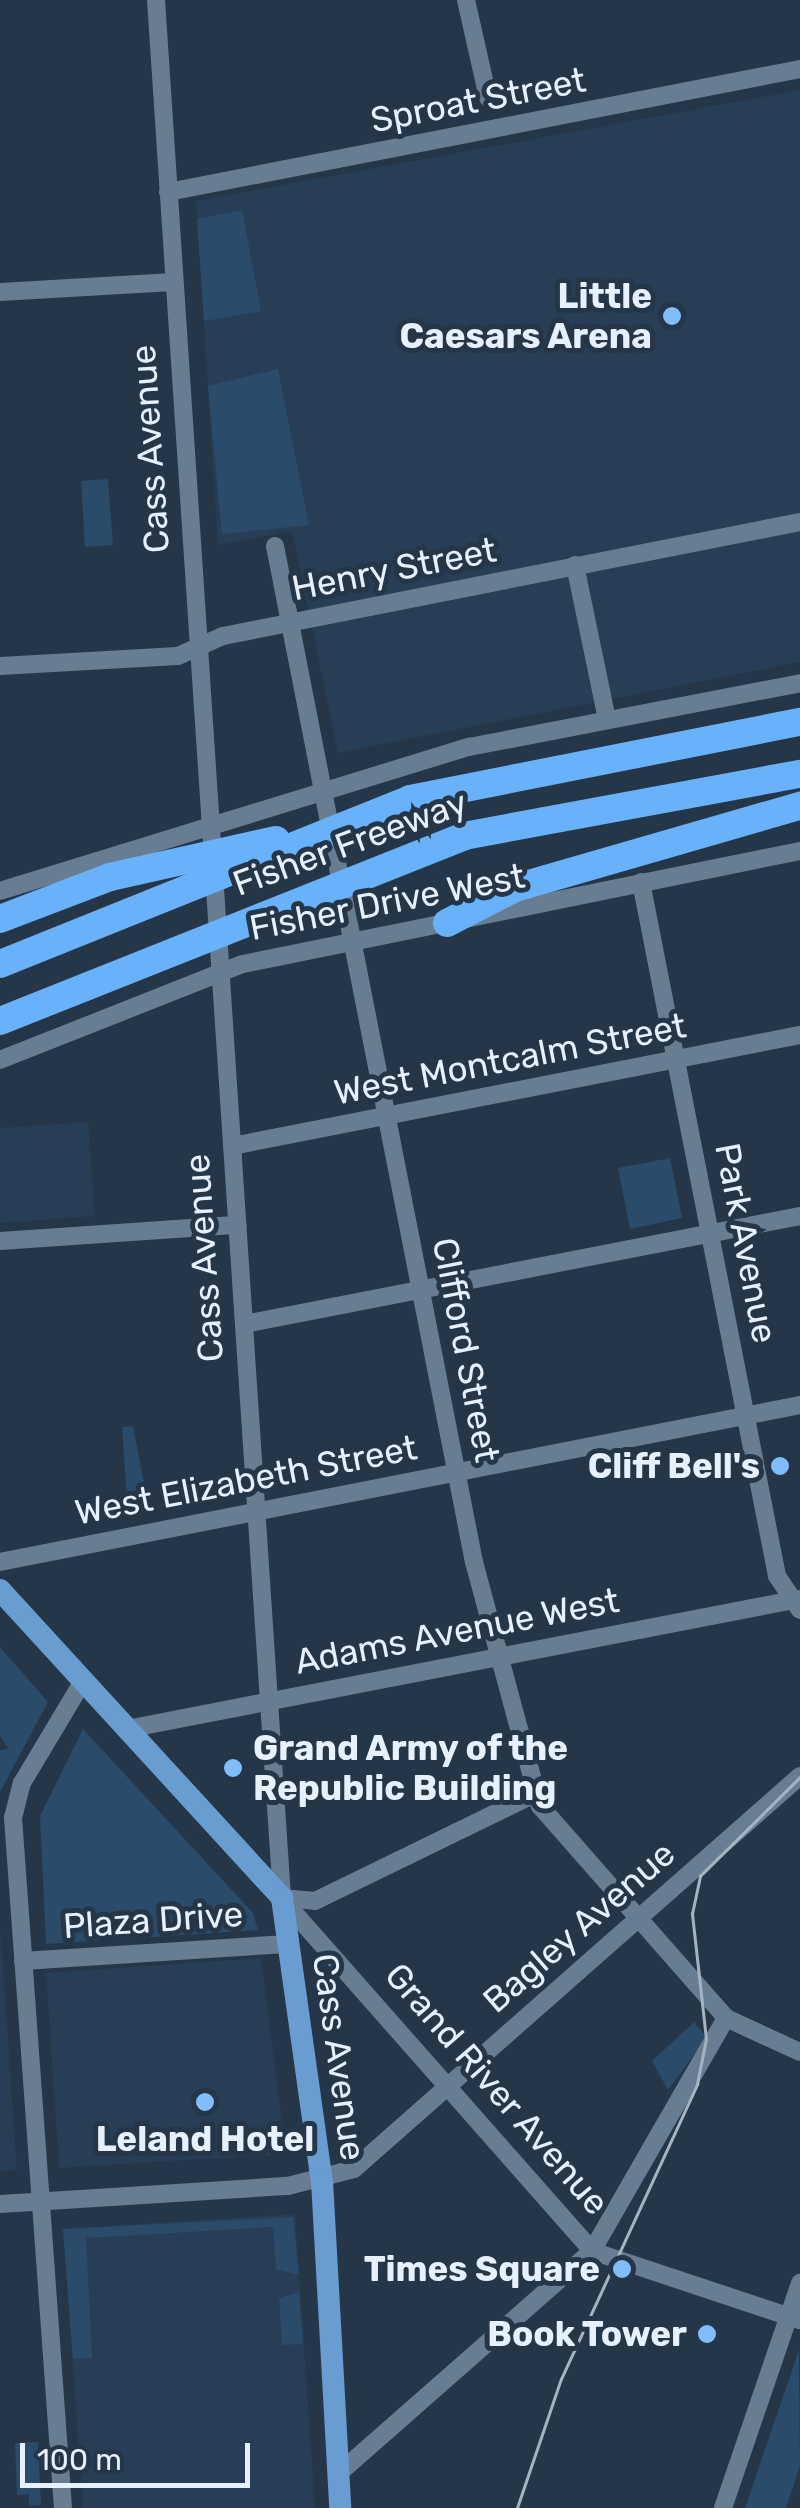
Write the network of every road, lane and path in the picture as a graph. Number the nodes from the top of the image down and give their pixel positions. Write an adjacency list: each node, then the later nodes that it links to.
1 (156, 0): 5 (street, Cass Avenue)
2 (466, 0): 4 (street)
3 (800, 70): 5 (street, Sproat Street)
4 (488, 98)
5 (168, 192): 6 (street, Cass Avenue)
6 (173, 282): 7 (street); 12 (street, Cass Avenue)
7 (0, 292)
8 (800, 522): 10 (street, Henry Street)
9 (275, 546): 11 (street, Clifford Street)
10 (576, 565): 11 (street, Henry Street); 15 (street)
11 (288, 623): 12 (street, Henry Street); 18 (street, Clifford Street)
12 (198, 648): 13 (street, Henry Street); 20 (street, Cass Avenue)
13 (0, 666)
14 (800, 683): 15 (street)
15 (607, 720): 18 (street)
16 (800, 722): 21 (highway, Fisher Freeway)
17 (800, 774): 30 (highway, Fisher Freeway)
18 (321, 789): 20 (street); 27 (street, Clifford Street)
19 (800, 806): 26 (highway)
20 (210, 832): 24 (street); 28 (street, Cass Avenue)
21 (301, 837): 25 (highway); 29 (highway, Fisher Freeway)
22 (800, 851): 23 (street, Fisher Drive West)
23 (641, 882): 26 (street, Fisher Drive West); 32 (street, Park Avenue)
24 (0, 891)
25 (0, 919)
26 (447, 923): 27 (street, Fisher Drive West)
27 (350, 934): 28 (street, Fisher Drive West); 34 (street, Clifford Street)
28 (219, 963): 33 (street, Fisher Drive West); 35 (street, Cass Avenue)
29 (0, 964)
30 (0, 1021)
31 (800, 1035): 32 (street, West Montcalm Street)
32 (676, 1058): 34 (street, West Montcalm Street); 38 (street, Park Avenue)
33 (0, 1060)
34 (386, 1118): 35 (street, West Montcalm Street); 40 (street, Clifford Street)
35 (232, 1146): 37 (street, Cass Avenue)
36 (800, 1216): 38 (street)
37 (238, 1224): 39 (street); 41 (street, Cass Avenue)
38 (710, 1234): 40 (street); 43 (street, Park Avenue)
39 (0, 1240)
40 (422, 1290): 41 (street); 44 (street, Clifford Street)
41 (244, 1324): 45 (street, Cass Avenue)
42 (800, 1405): 43 (street, West Elizabeth Street)
43 (747, 1416): 44 (street, West Elizabeth Street); 48 (street, Park Avenue)
44 (456, 1472): 45 (street, West Elizabeth Street); 49 (street, Clifford Street)
45 (256, 1512): 46 (street, West Elizabeth Street); 51 (street, Cass Avenue)
46 (0, 1562)
47 (0, 1590): 50 (main road, Grand River Avenue)
48 (798, 1603): 49 (street, Adams Avenue West)
49 (498, 1656): 51 (street, Adams Avenue West); 54 (street, Clifford Street)
50 (83, 1680): 52 (main road, Grand River Avenue); 58 (street)
51 (268, 1702): 52 (street, Adams Avenue West); 55 (street, Cass Avenue)
52 (127, 1729): 55 (main road, Grand River Avenue)
53 (800, 1776): 56 (street, Bagley Avenue)
54 (536, 1793): 55 (street); 56 (street, Clifford Street)
55 (282, 1898): 57 (main road, Cass Avenue); 61 (street, Grand River Avenue)
56 (638, 1918): 59 (street, Clifford Street); 61 (street, Bagley Avenue)
57 (287, 1944): 58 (street, Plaza Drive); 62 (main road, Cass Avenue)
58 (23, 1961): 63 (street)
59 (726, 2018): 60 (street, Clifford Street); 65 (street)
60 (800, 2052)
61 (448, 2086): 62 (street, Bagley Avenue); 65 (street, Grand River Avenue)
62 (322, 2181): 63 (street, Bagley Avenue); 68 (main road, Cass Avenue)
63 (40, 2202): 64 (street, Bagley Avenue); 69 (street)
64 (0, 2204)
65 (592, 2251): 67 (street, Grand River Avenue); 68 (street)
66 (800, 2283): 67 (street)
67 (794, 2318): 71 (street)
68 (338, 2474): 70 (main road, Cass Avenue)
69 (63, 2508)
70 (340, 2508)
71 (723, 2508)

